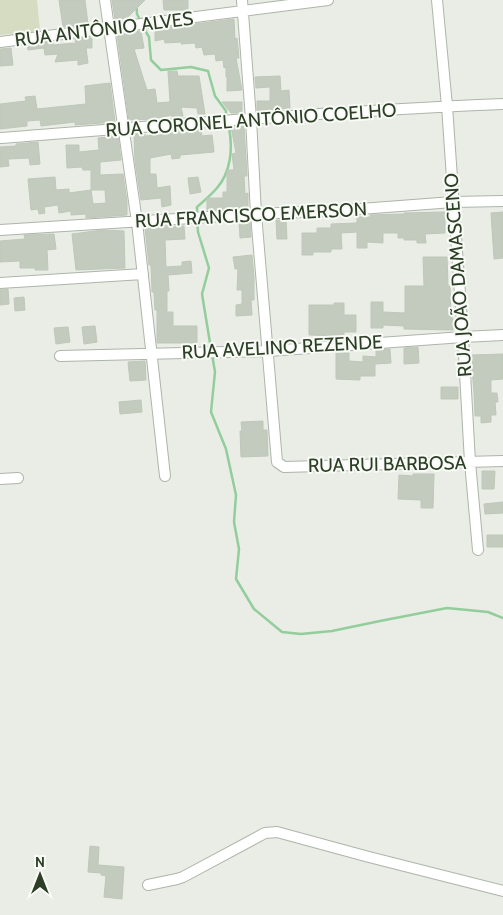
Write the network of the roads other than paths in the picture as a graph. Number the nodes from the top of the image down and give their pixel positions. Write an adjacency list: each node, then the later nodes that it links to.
1 (105, 0): 5 (street)
2 (328, 0): 4 (street, RUA ANTÔNIO ALVES)
3 (437, 0): 8 (street, RUA JOÃO DAMASCENO)
4 (243, 5): 5 (street, RUA ANTÔNIO ALVES); 9 (street)
5 (110, 28): 6 (street, RUA ANTÔNIO ALVES); 10 (street)
6 (0, 42)
7 (503, 104): 8 (street, RUA CORONEL ANTÔNIO COELHO)
8 (447, 106): 9 (street, RUA CORONEL ANTÔNIO COELHO); 13 (street, RUA JOÃO DAMASCENO)
9 (251, 119): 10 (street, RUA CORONEL ANTÔNIO COELHO); 14 (street)
10 (124, 128): 11 (street, RUA CORONEL ANTÔNIO COELHO); 15 (street)
11 (0, 138)
12 (503, 201): 13 (street, RUA FRANCISCO EMERSON)
13 (453, 202): 14 (street, RUA FRANCISCO EMERSON); 20 (street, RUA JOÃO DAMASCENO)
14 (256, 214): 15 (street, RUA FRANCISCO EMERSON); 21 (street)
15 (137, 222): 16 (street, RUA FRANCISCO EMERSON); 17 (street)
16 (0, 230)
17 (143, 274): 18 (street); 22 (street)
18 (0, 284)
19 (503, 335): 20 (street, RUA AVELINO REZENDE)
20 (463, 336): 21 (street, RUA AVELINO REZENDE); 25 (street, RUA JOÃO DAMASCENO)
21 (268, 351): 22 (street, RUA AVELINO REZENDE); 25 (street, RUA RUI BARBOSA)
22 (151, 352): 23 (street, RUA AVELINO REZENDE); 26 (street)
23 (60, 356)
24 (503, 461): 25 (street, RUA RUI BARBOSA)
25 (470, 462): 29 (street, RUA JOÃO DAMASCENO)
26 (165, 476)
27 (18, 478): 28 (street)
28 (0, 479)
29 (478, 550)
30 (148, 885): 31 (street)
31 (503, 891)

